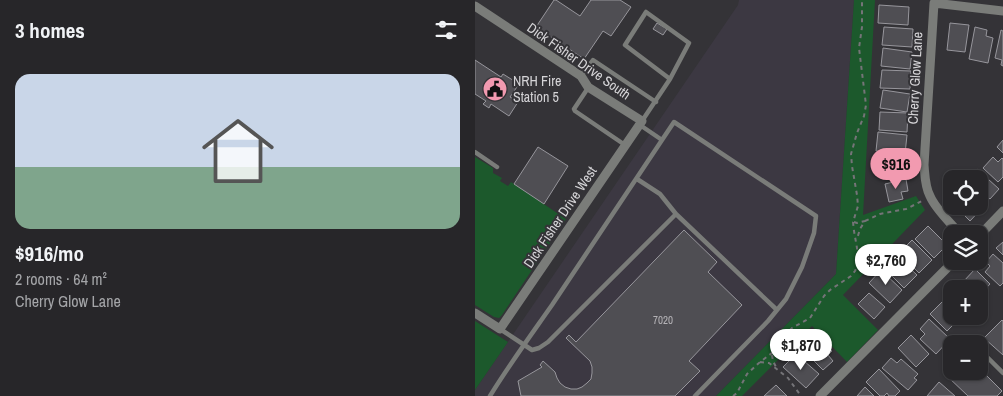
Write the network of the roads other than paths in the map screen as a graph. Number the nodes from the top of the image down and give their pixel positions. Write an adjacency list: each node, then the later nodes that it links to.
1 (475, 6): 3 (street, Dick Fisher Drive South)
2 (1003, 11): 15 (street, Cherry Glow Lane)
3 (581, 76): 5 (street, Dick Fisher Drive South); 6 (lane)
4 (671, 79): 4 (lane); 6 (lane)
5 (589, 87): 7 (street, Dick Fisher Drive South); 9 (lane)
6 (656, 102): 7 (lane)
7 (641, 123): 8 (lane); 9 (street, Dick Fisher Drive West)
8 (662, 140): 12 (lane); 18 (lane)
9 (625, 145): 20 (street, Dick Fisher Drive West)
10 (475, 152): 11 (lane)
11 (497, 167)
12 (637, 179): 14 (lane); 21 (lane)
13 (1003, 211): 16 (street)
14 (676, 214): 18 (lane); 21 (lane)
15 (952, 225)
16 (988, 227)
17 (944, 270): 26 (street)
18 (777, 310): 25 (lane)
19 (475, 313): 20 (street)
20 (500, 329): 21 (lane)
21 (525, 345): 24 (lane)
22 (988, 358): 23 (lane)
23 (1003, 373)
24 (490, 396)
25 (695, 396)
26 (820, 396)

